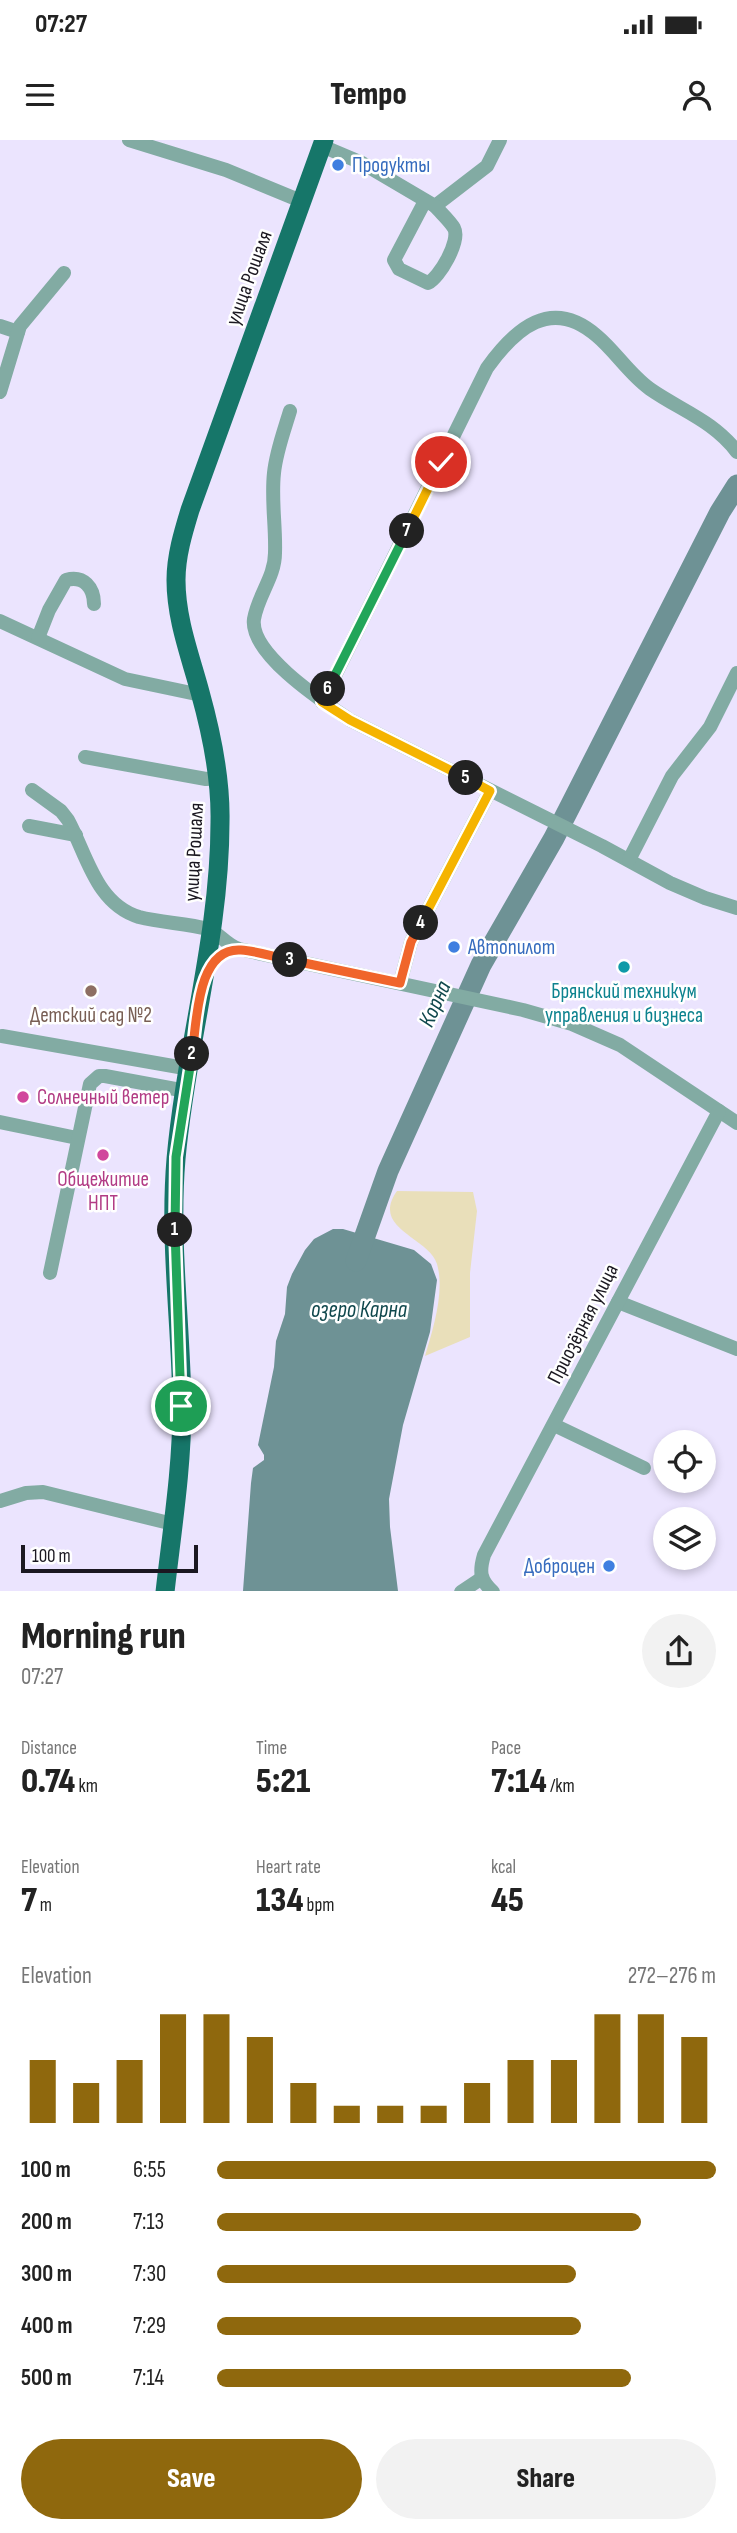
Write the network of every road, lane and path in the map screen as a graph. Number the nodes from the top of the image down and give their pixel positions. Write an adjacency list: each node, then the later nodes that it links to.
1 (129, 140): 4 (street)
2 (500, 140): 5 (street)
3 (323, 143): 4 (main road, улица Рошаля); 5 (street)
4 (301, 201): 16 (main road, улица Рошаля)
5 (430, 204): 5 (street)
6 (64, 272): 8 (street)
7 (0, 326): 8 (street)
8 (18, 332): 9 (street)
9 (0, 392)
10 (290, 411): 17 (street)
11 (737, 452): 17 (street)
12 (94, 604): 14 (street)
13 (0, 621): 14 (street)
14 (38, 638): 16 (street)
15 (737, 673): 24 (street)
16 (201, 695): 19 (main road, улица Рошаля)
17 (322, 702): 21 (street)
18 (85, 757): 19 (street)
19 (219, 778): 26 (main road, улица Рошаля)
20 (32, 790): 23 (street)
21 (490, 791): 24 (street); 29 (street)
22 (29, 826): 23 (street)
23 (76, 835): 26 (street)
24 (629, 860): 25 (street)
25 (737, 908)
26 (212, 930): 27 (street); 28 (main road, улица Рошаля)
27 (239, 950): 28 (street); 29 (street)
28 (204, 978): 31 (main road, улица Рошаля)
29 (400, 983): 33 (street)
30 (2, 1036): 31 (street)
31 (190, 1069): 32 (main road, улица Рошаля)
32 (186, 1091): 36 (street); 43 (main road, улица Рошаля)
33 (719, 1111): 35 (street); 38 (street, Приозёрная улица)
34 (0, 1122): 36 (street)
35 (737, 1123)
36 (77, 1138): 37 (street)
37 (50, 1273)
38 (618, 1302): 39 (street); 40 (street, Приозёрная улица)
39 (737, 1349)
40 (554, 1424): 41 (street); 44 (street, Приозёрная улица)
41 (644, 1468)
42 (0, 1501): 43 (street)
43 (173, 1524): 45 (main road, улица Рошаля)
44 (482, 1578): 46 (street); 47 (street)
45 (165, 1591)
46 (461, 1591)
47 (493, 1591)

